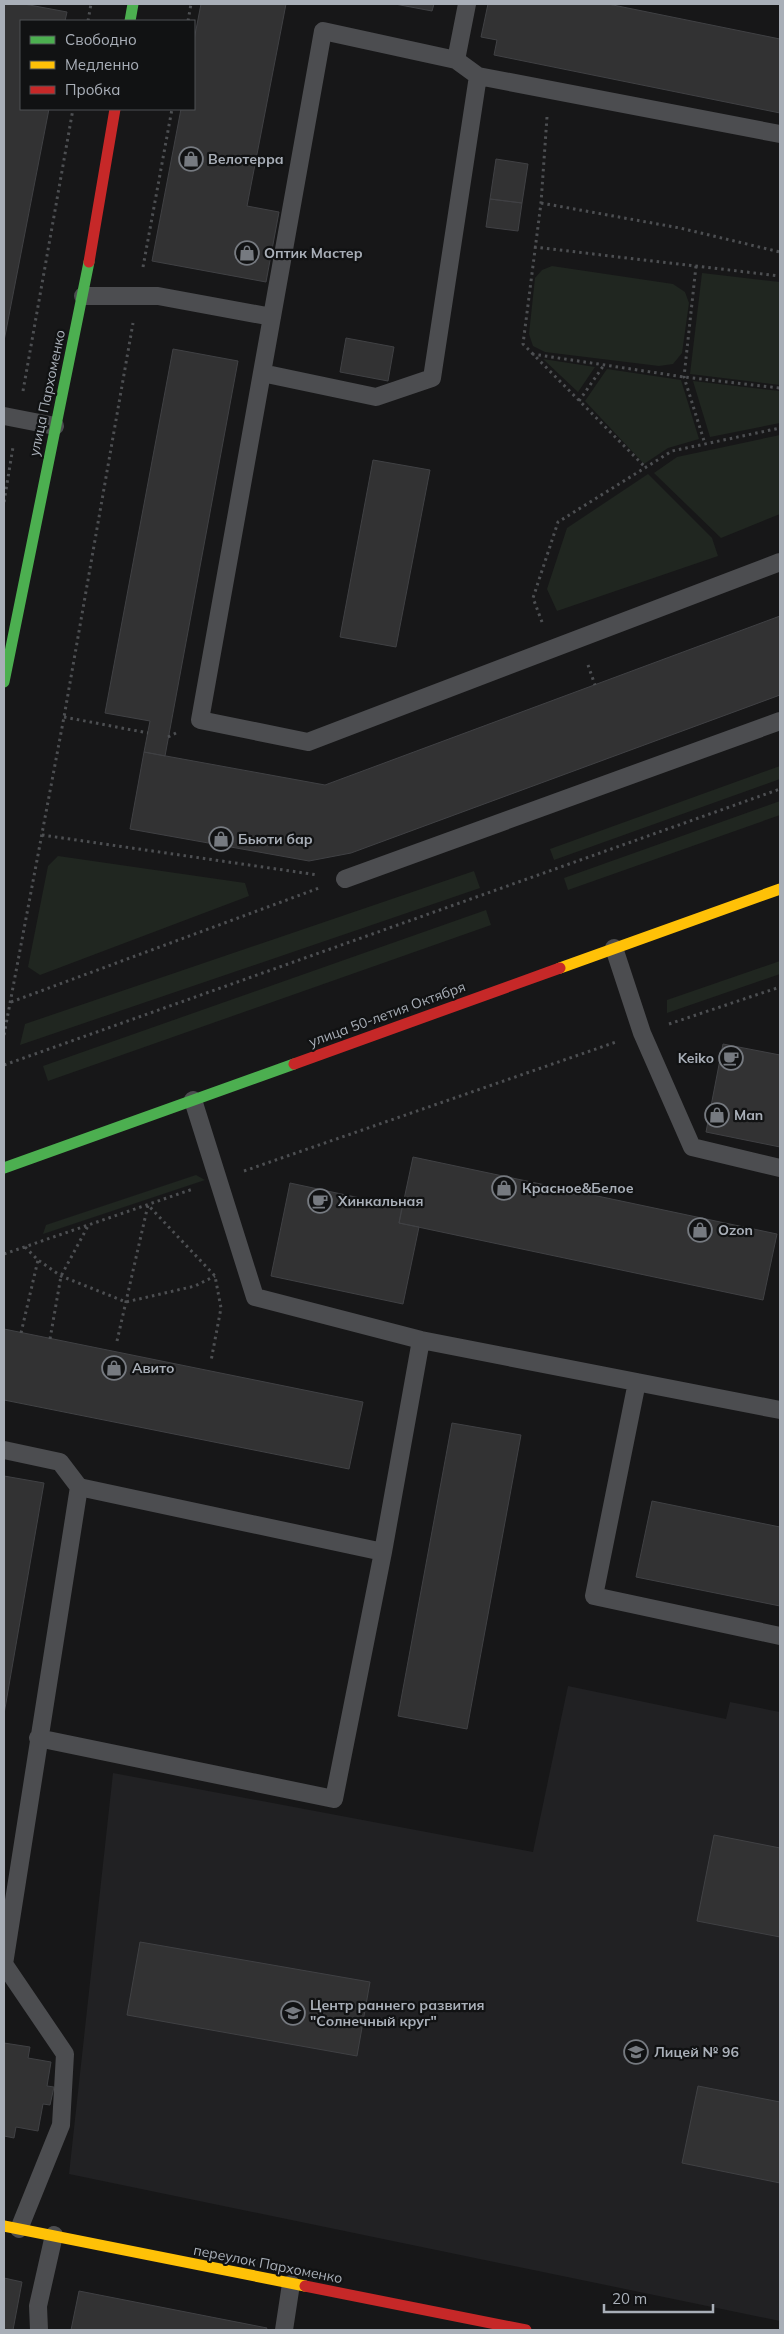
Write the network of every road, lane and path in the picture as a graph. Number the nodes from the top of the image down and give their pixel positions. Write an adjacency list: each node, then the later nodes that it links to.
1 (91, 4): 5 (path)
2 (133, 4): 6 (street)
3 (191, 4): 7 (path)
4 (467, 4): 8 (lane)
5 (88, 20)
6 (130, 20)
7 (188, 20)
8 (456, 60): 9 (lane); 22 (lane)
9 (478, 76): 10 (lane); 25 (lane)
10 (549, 88): 14 (lane); 15 (path)
11 (73, 110): 29 (path)
12 (115, 110): 20 (street, улица Пархоменко)
13 (172, 110): 21 (path)
14 (780, 134)
15 (541, 203): 16 (path); 17 (path)
16 (534, 247): 18 (path); 23 (path)
17 (780, 252)
18 (696, 266): 19 (path); 26 (path)
19 (780, 276)
20 (83, 296): 21 (lane); 30 (street, улица Пархоменко)
21 (138, 296): 22 (lane); 38 (path)
22 (272, 317): 25 (lane)
23 (531, 354): 24 (path); 28 (path)
24 (604, 365): 26 (path); 28 (path)
25 (262, 373): 36 (lane)
26 (684, 377): 27 (path); 32 (path)
27 (780, 388)
28 (579, 401): 33 (path)
29 (11, 417): 30 (lane); 34 (path)
30 (55, 426): 37 (street, улица Пархоменко)
31 (780, 428): 32 (path)
32 (705, 444): 33 (path)
33 (645, 467): 36 (path)
34 (4, 502)
35 (780, 562): 36 (lane)
36 (552, 649)
37 (4, 678)
38 (64, 717): 40 (path); 42 (path)
39 (780, 721): 43 (lane)
40 (148, 733)
41 (780, 789): 50 (path)
42 (42, 835): 43 (path); 47 (path)
43 (345, 879): 47 (path)
44 (780, 889): 45 (street, улица 50-летия Октября)
45 (614, 948): 48 (lane); 51 (street, улица 50-летия Октября)
46 (780, 987): 48 (path)
47 (10, 1003): 49 (path)
48 (642, 1033): 53 (lane); 54 (path)
49 (4, 1035)
50 (4, 1065)
51 (193, 1100): 52 (street, улица 50-летия Октября); 54 (lane)
52 (4, 1168)
53 (780, 1168)
54 (218, 1181): 55 (path); 60 (lane)
55 (148, 1205): 56 (path); 62 (path); 63 (path)
56 (88, 1225): 57 (path); 61 (path)
57 (25, 1247): 58 (path); 59 (path)
58 (4, 1254)
59 (38, 1260): 61 (path); 64 (path)
60 (245, 1260): 62 (path); 66 (lane)
61 (62, 1276): 63 (path); 65 (path)
62 (215, 1276): 63 (path); 68 (path)
63 (126, 1302): 67 (path)
64 (21, 1333)
65 (50, 1339)
66 (421, 1340): 69 (lane); 73 (lane)
67 (117, 1341)
68 (211, 1361)
69 (638, 1382): 70 (lane); 74 (lane)
70 (780, 1410)
71 (4, 1450): 72 (lane)
72 (79, 1487): 73 (lane); 75 (lane)
73 (383, 1552): 75 (lane)
74 (780, 1636)
75 (38, 1738): 76 (lane)
76 (11, 2228): 77 (street, переулок Пархоменко)
77 (54, 2236): 78 (street, переулок Пархоменко); 79 (lane)
78 (291, 2284): 80 (lane); 81 (street, переулок Пархоменко)
79 (38, 2330)
80 (284, 2330)
81 (526, 2330)

